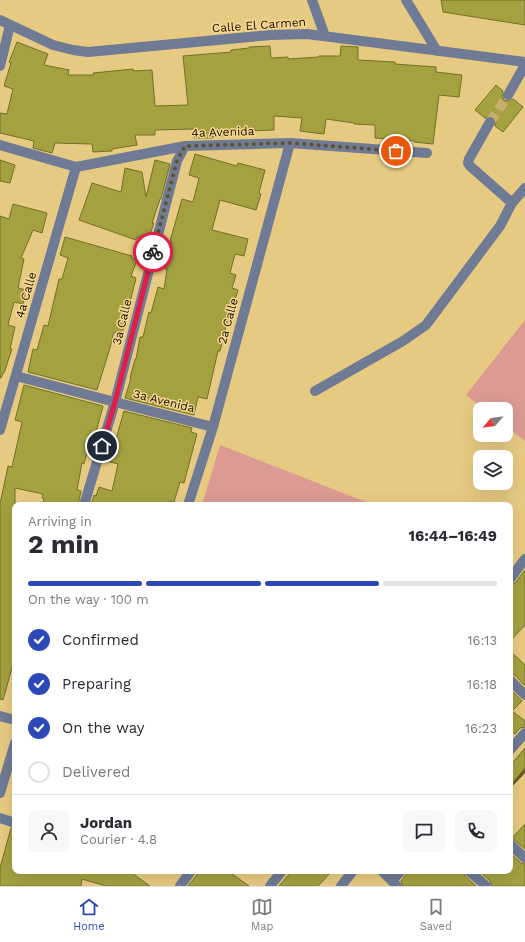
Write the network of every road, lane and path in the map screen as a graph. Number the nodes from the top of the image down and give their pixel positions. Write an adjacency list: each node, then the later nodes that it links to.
1 (312, 0): 5 (street)
2 (406, 0): 6 (street)
3 (0, 20): 4 (street, Calle El Carmen)
4 (10, 25): 5 (street, Calle El Carmen); 8 (street)
5 (325, 36): 6 (street, Calle El Carmen)
6 (437, 51): 7 (street, Calle El Carmen)
7 (525, 64): 9 (street)
8 (0, 66)
9 (508, 95)
10 (490, 122): 17 (street)
11 (290, 143): 13 (street, 4a Avenida); 14 (street, 4a Avenida); 21 (street, 2a Calle)
12 (0, 145): 15 (street, 4a Avenida)
13 (185, 146): 15 (street, 4a Avenida); 20 (street, 3a Calle)
14 (426, 153)
15 (76, 167): 18 (street, 4a Calle)
16 (525, 188): 17 (street)
17 (512, 203): 19 (street)
18 (16, 376): 20 (street, 3a Avenida); 22 (street, 4a Calle)
19 (315, 392)
20 (115, 402): 21 (street, 3a Avenida); 23 (street, 3a Calle)
21 (213, 427): 24 (street, 2a Calle)
22 (0, 430)
23 (85, 502)
24 (189, 502)
25 (524, 561): 26 (street)
26 (513, 574)
27 (513, 683): 28 (street)
28 (525, 695)
29 (0, 716): 30 (street)
30 (12, 719)
31 (525, 733): 32 (street)
32 (513, 747)
33 (12, 753): 34 (street)
34 (0, 794)
35 (0, 818): 36 (street)
36 (12, 822)
37 (513, 847): 38 (street)
38 (525, 858)
39 (189, 874): 46 (street)
40 (280, 874): 47 (street)
41 (351, 874): 48 (street)
42 (385, 874): 45 (street)
43 (399, 874): 45 (street)
44 (472, 874): 49 (street)
45 (394, 884)
46 (180, 886)
47 (270, 886)
48 (341, 886)
49 (486, 886)

